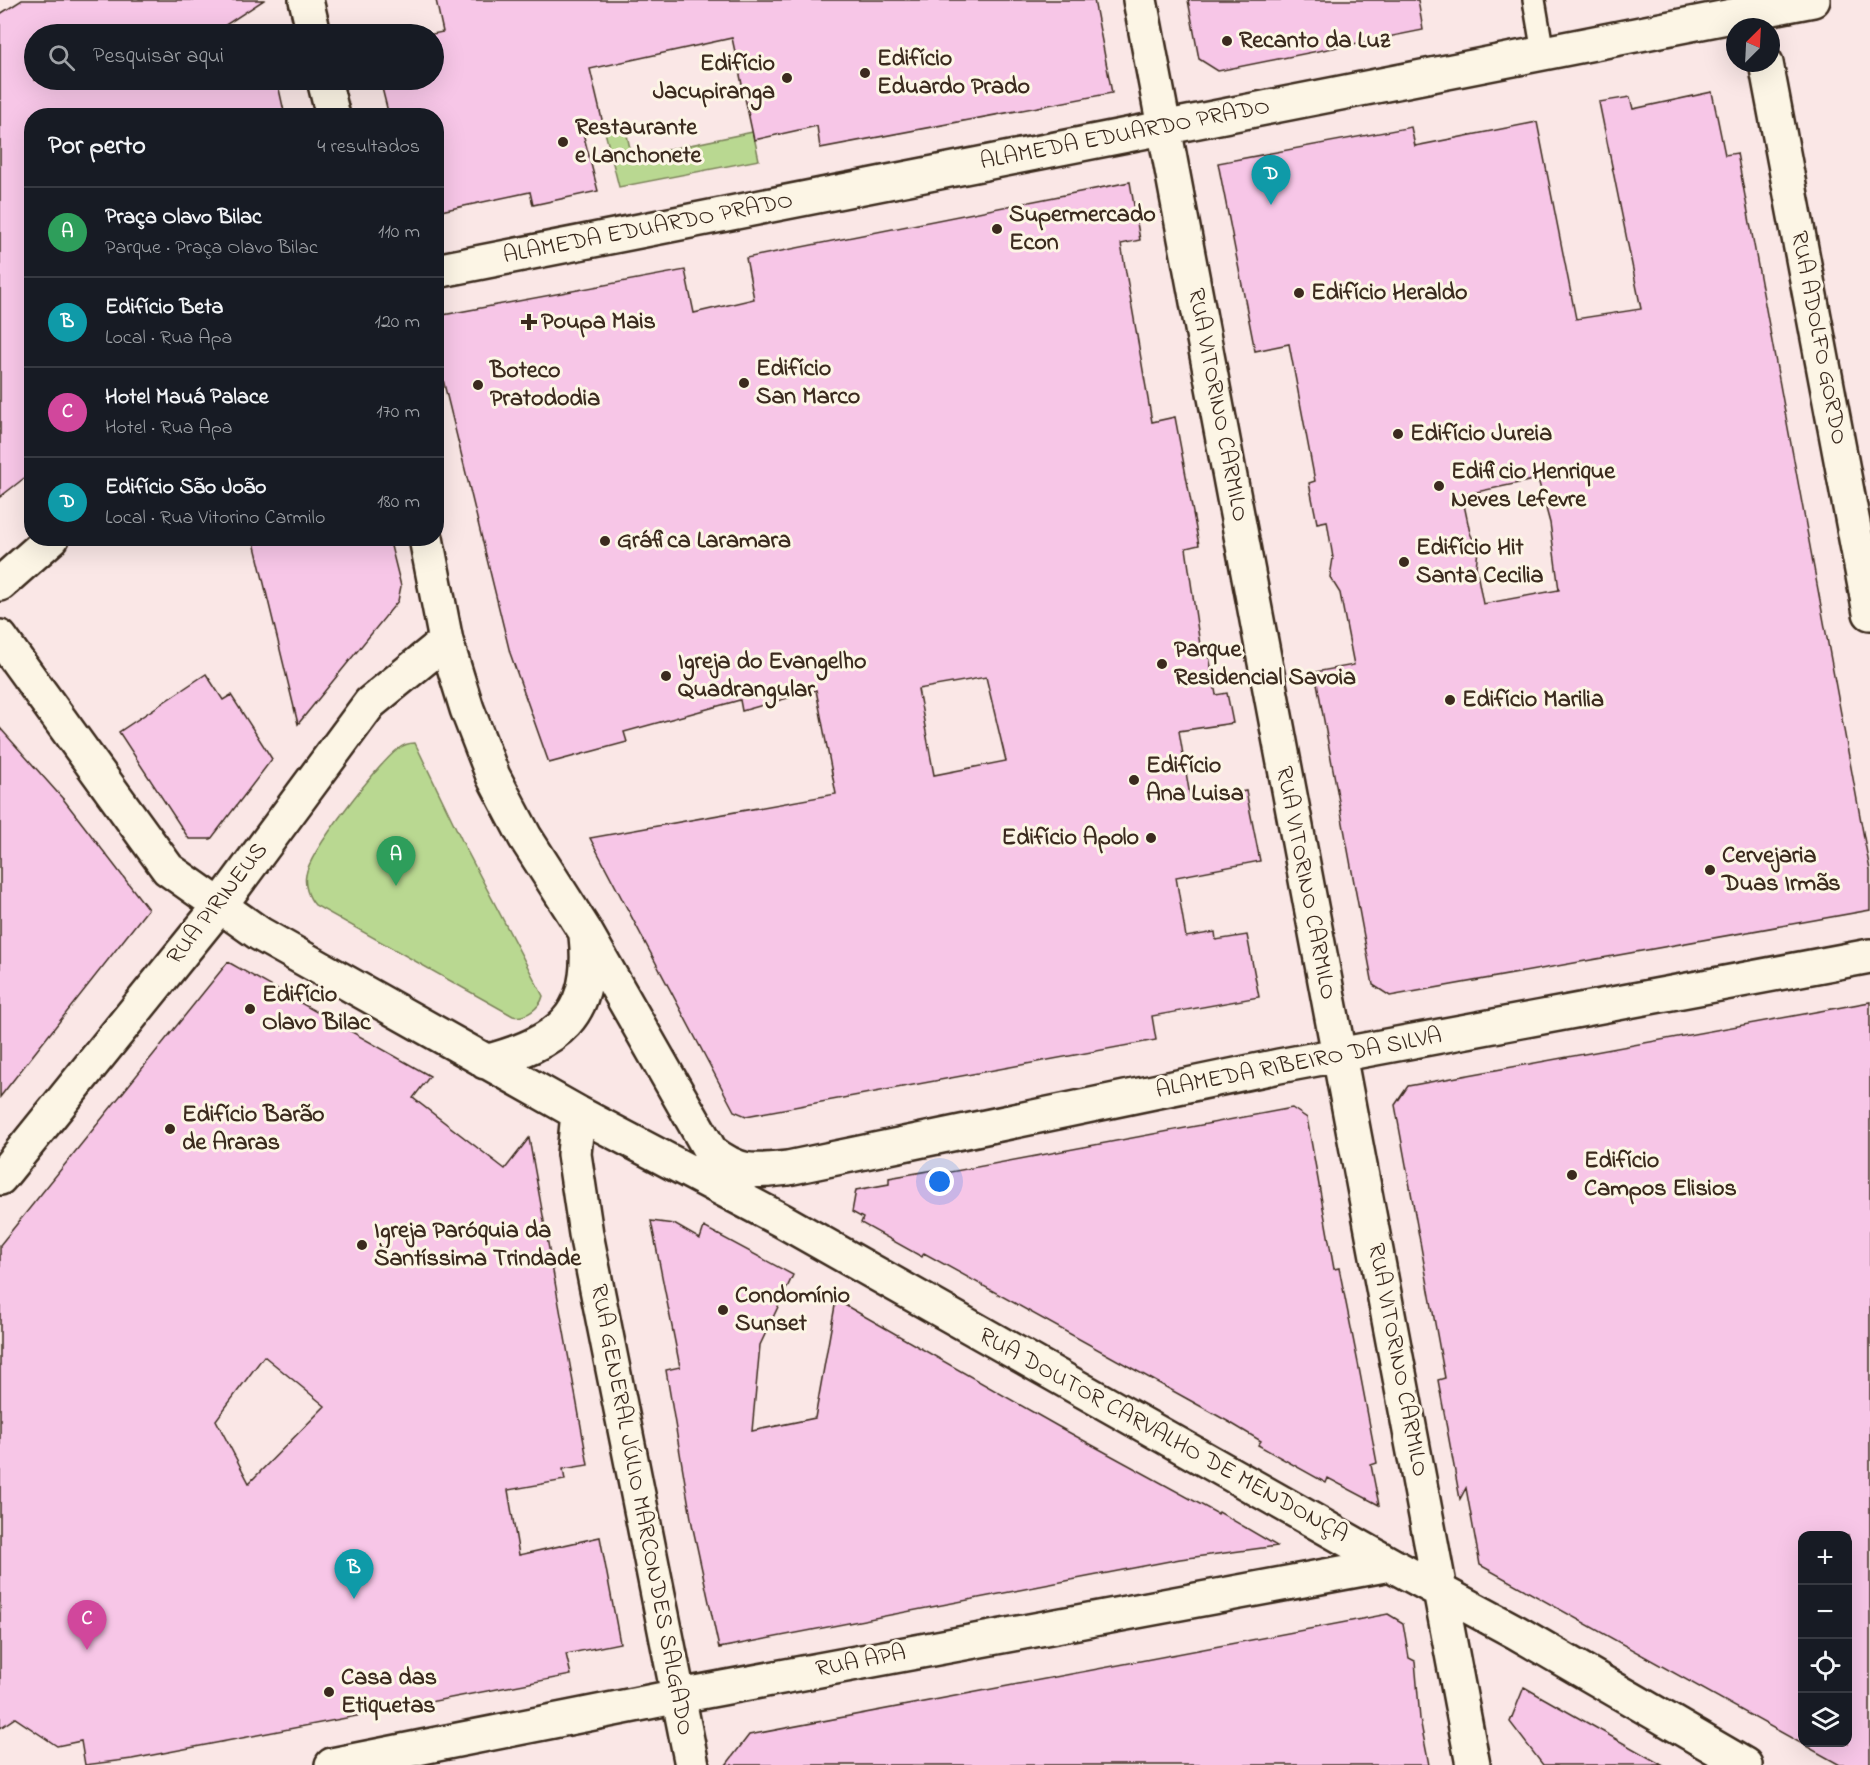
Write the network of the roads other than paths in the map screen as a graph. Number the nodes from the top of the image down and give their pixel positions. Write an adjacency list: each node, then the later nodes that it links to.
1 (306, 0): 6 (street)
2 (1140, 0): 12 (street, RUA VITORINO CARMILO)
3 (1534, 0): 8 (lane)
4 (1813, 0): 5 (street, ALAMEDA EDUARDO PRADO)
5 (1761, 18)
6 (312, 24)
7 (1726, 24): 8 (street, ALAMEDA EDUARDO PRADO)
8 (1543, 53): 12 (street, ALAMEDA EDUARDO PRADO)
9 (1768, 72): 17 (street, RUA ADOLFO GORDO)
10 (326, 90): 11 (street)
11 (331, 108)
12 (1165, 126): 13 (street, ALAMEDA EDUARDO PRADO); 23 (street, RUA VITORINO CARMILO)
13 (444, 269)
14 (43, 546): 16 (street)
15 (428, 546): 19 (street)
16 (0, 584)
17 (1870, 613)
18 (0, 637): 20 (street, RUA DOUTOR CARVALHO DE MENDONÇA)
19 (446, 641): 20 (street, RUA PIRINEUS); 21 (street)
20 (219, 907): 24 (street, RUA DOUTOR CARVALHO DE MENDONÇA); 27 (street, RUA PIRINEUS)
21 (585, 931): 24 (street); 26 (street, ALAMEDA RIBEIRO DA SILVA)
22 (1870, 956): 23 (street, ALAMEDA RIBEIRO DA SILVA)
23 (1339, 1055): 26 (street, ALAMEDA RIBEIRO DA SILVA); 30 (street, RUA VITORINO CARMILO)
24 (485, 1062): 25 (street, RUA DOUTOR CARVALHO DE MENDONÇA)
25 (578, 1113): 28 (street, RUA DOUTOR CARVALHO DE MENDONÇA); 31 (street, RUA GENERAL JÚLIO MARCONDES SALGADO)
26 (788, 1168): 28 (street)
27 (0, 1178)
28 (783, 1221): 29 (street, RUA DOUTOR CARVALHO DE MENDONÇA)
29 (1390, 1564): 30 (street, RUA DOUTOR CARVALHO DE MENDONÇA); 31 (street, RUA APA)
30 (1442, 1592): 34 (street, RUA VITORINO CARMILO); 35 (street, RUA DOUTOR CARVALHO DE MENDONÇA)
31 (679, 1696): 32 (street, RUA APA); 33 (street, RUA GENERAL JÚLIO MARCONDES SALGADO)
32 (332, 1765)
33 (692, 1765)
34 (1473, 1765)
35 (1745, 1765)

